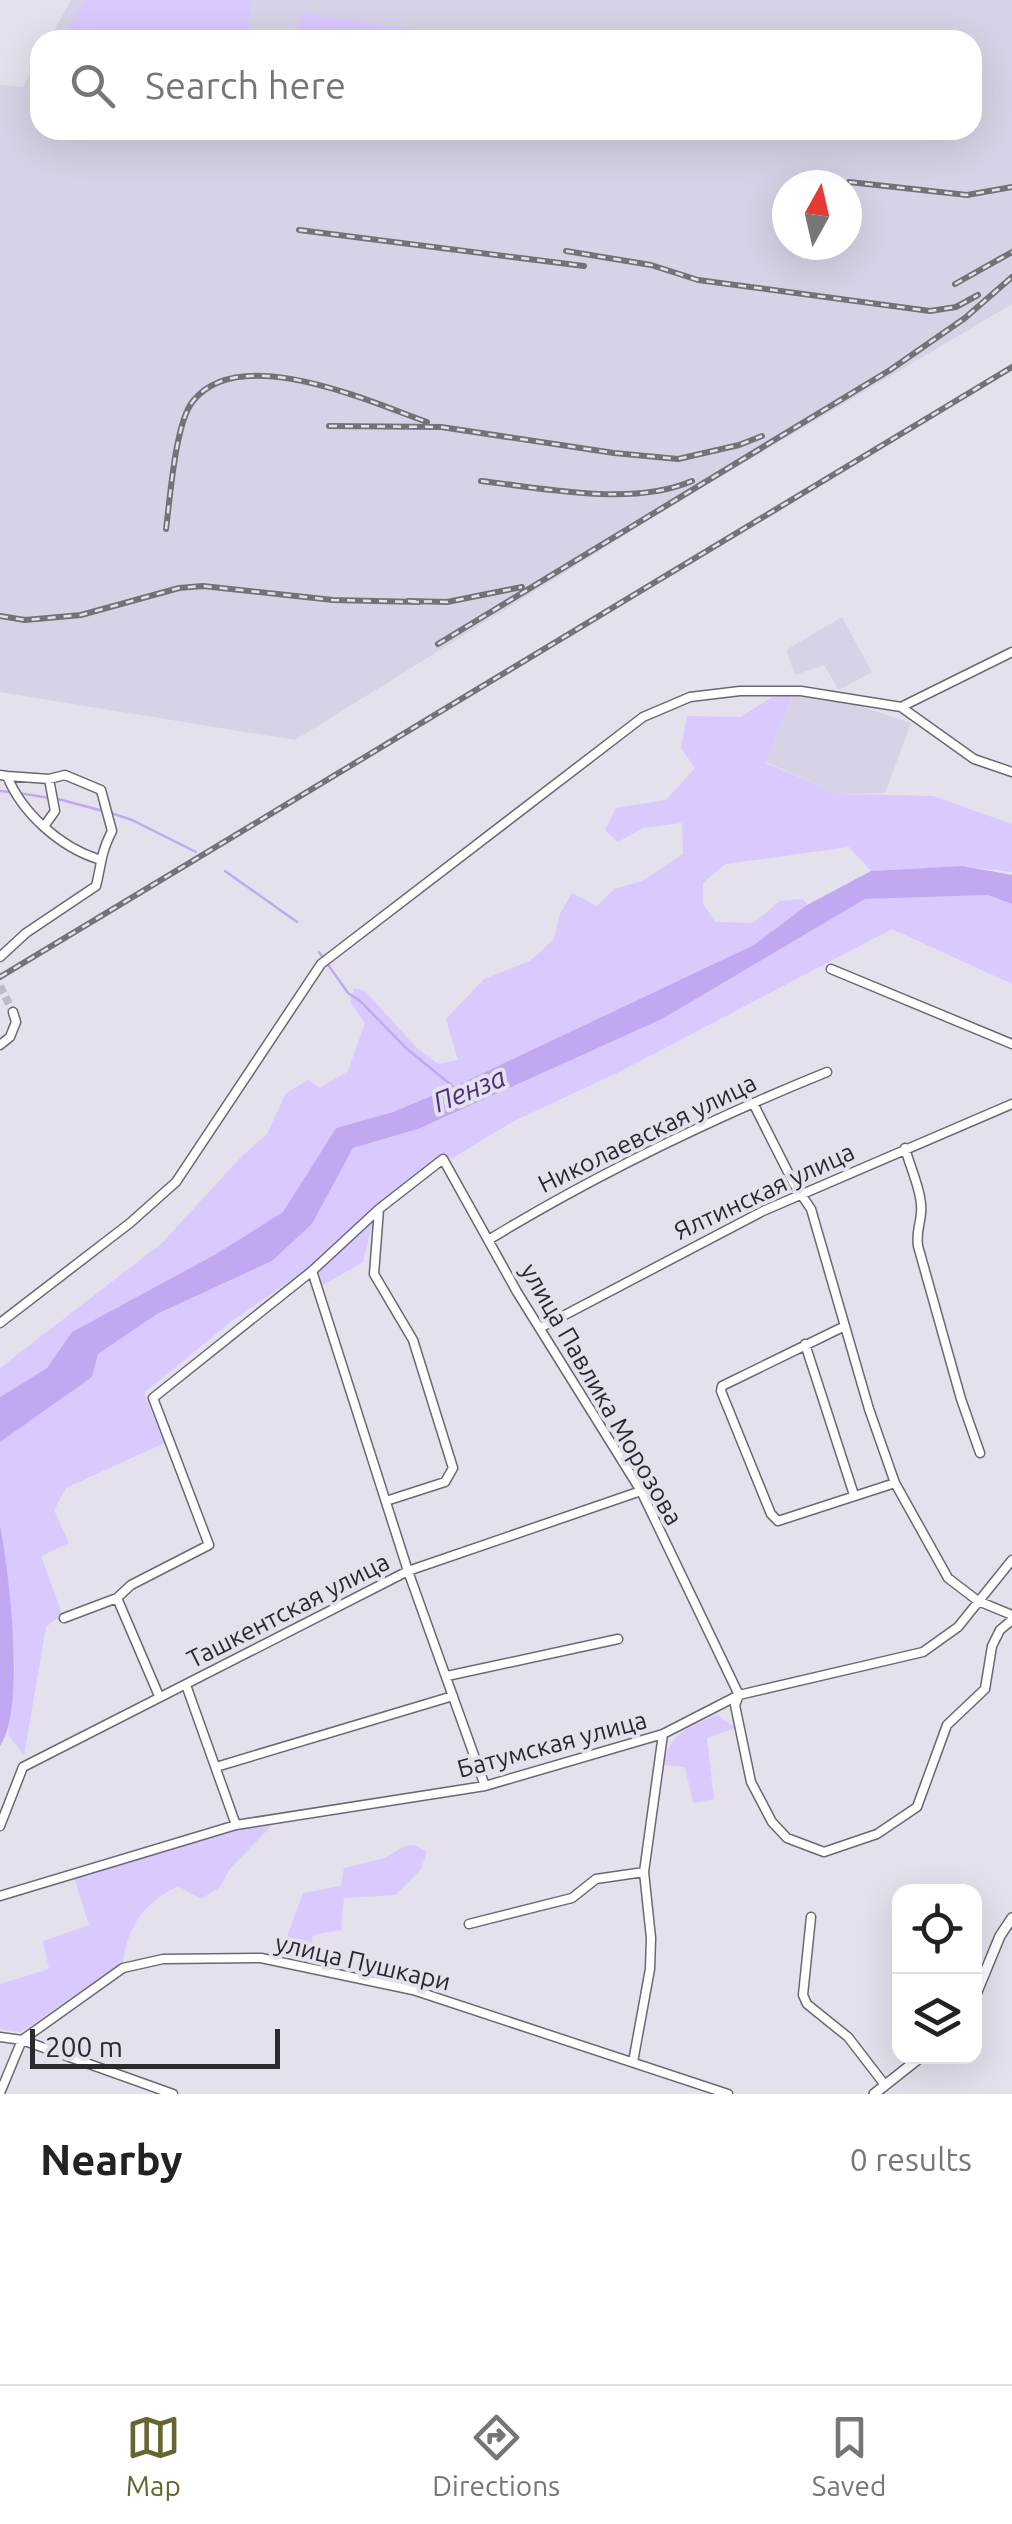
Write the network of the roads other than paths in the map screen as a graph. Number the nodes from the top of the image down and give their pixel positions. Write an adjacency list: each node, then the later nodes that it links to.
1 (1012, 652): 2 (street)
2 (901, 707): 3 (street); 21 (street)
3 (1012, 772)
4 (3, 776): 5 (street); 6 (street)
5 (49, 779): 6 (street); 7 (street)
6 (45, 825): 7 (street)
7 (98, 858): 8 (street)
8 (0, 957)
9 (832, 969): 11 (street)
10 (13, 1012): 12 (street)
11 (1012, 1044)
12 (0, 1045)
13 (827, 1072): 14 (street, Николаевская улица)
14 (753, 1103): 17 (street); 19 (street, Николаевская улица)
15 (1012, 1104): 16 (street, Ялтинская улица)
16 (905, 1148): 17 (street, Ялтинская улица); 25 (street)
17 (803, 1194): 22 (street); 23 (street, Ялтинская улица)
18 (379, 1209): 19 (street, улица Павлика Морозова); 20 (street); 29 (street)
19 (490, 1239): 23 (street, улица Павлика Морозова)
20 (312, 1271): 29 (street); 32 (street)
21 (0, 1323)
22 (846, 1326): 24 (street); 26 (street)
23 (540, 1328): 27 (street, улица Павлика Морозова)
24 (805, 1344): 28 (street); 28 (street)
25 (980, 1452)
26 (895, 1483): 28 (street); 33 (street)
27 (640, 1492): 31 (street, Ташкентская улица); 39 (street, улица Павлика Морозова)
28 (854, 1495)
29 (386, 1501): 31 (street)
30 (1012, 1560): 33 (street, Батумская улица)
31 (408, 1572): 37 (street); 38 (street, Ташкентская улица)
32 (117, 1598): 34 (street); 40 (street)
33 (978, 1600): 35 (street); 39 (street, Батумская улица)
34 (64, 1618)
35 (1012, 1618): 39 (street, улица Павлика Морозова)
36 (618, 1638): 37 (street)
37 (447, 1676): 41 (street)
38 (186, 1684): 40 (street, Ташкентская улица); 43 (street)
39 (739, 1695): 42 (street, Батумская улица)
40 (159, 1696): 46 (street, Ташкентская улица)
41 (453, 1696): 43 (street); 44 (street)
42 (663, 1734): 44 (street, Батумская улица); 47 (street)
43 (216, 1767): 45 (street)
44 (485, 1786): 45 (street, Батумская улица)
45 (236, 1825): 48 (street, Батумская улица)
46 (0, 1826)
47 (644, 1872): 51 (street); 55 (street)
48 (0, 1896)
49 (811, 1917): 57 (street)
50 (1012, 1918): 52 (street)
51 (469, 1924)
52 (982, 1980)
53 (0, 2037): 54 (street)
54 (22, 2040): 55 (street, улица Пушкари); 58 (street); 59 (street)
55 (633, 2062): 60 (street, улица Пушкари)
56 (912, 2064): 57 (street)
57 (885, 2085): 61 (street)
58 (0, 2093)
59 (172, 2094)
60 (728, 2094)
61 (874, 2094)

